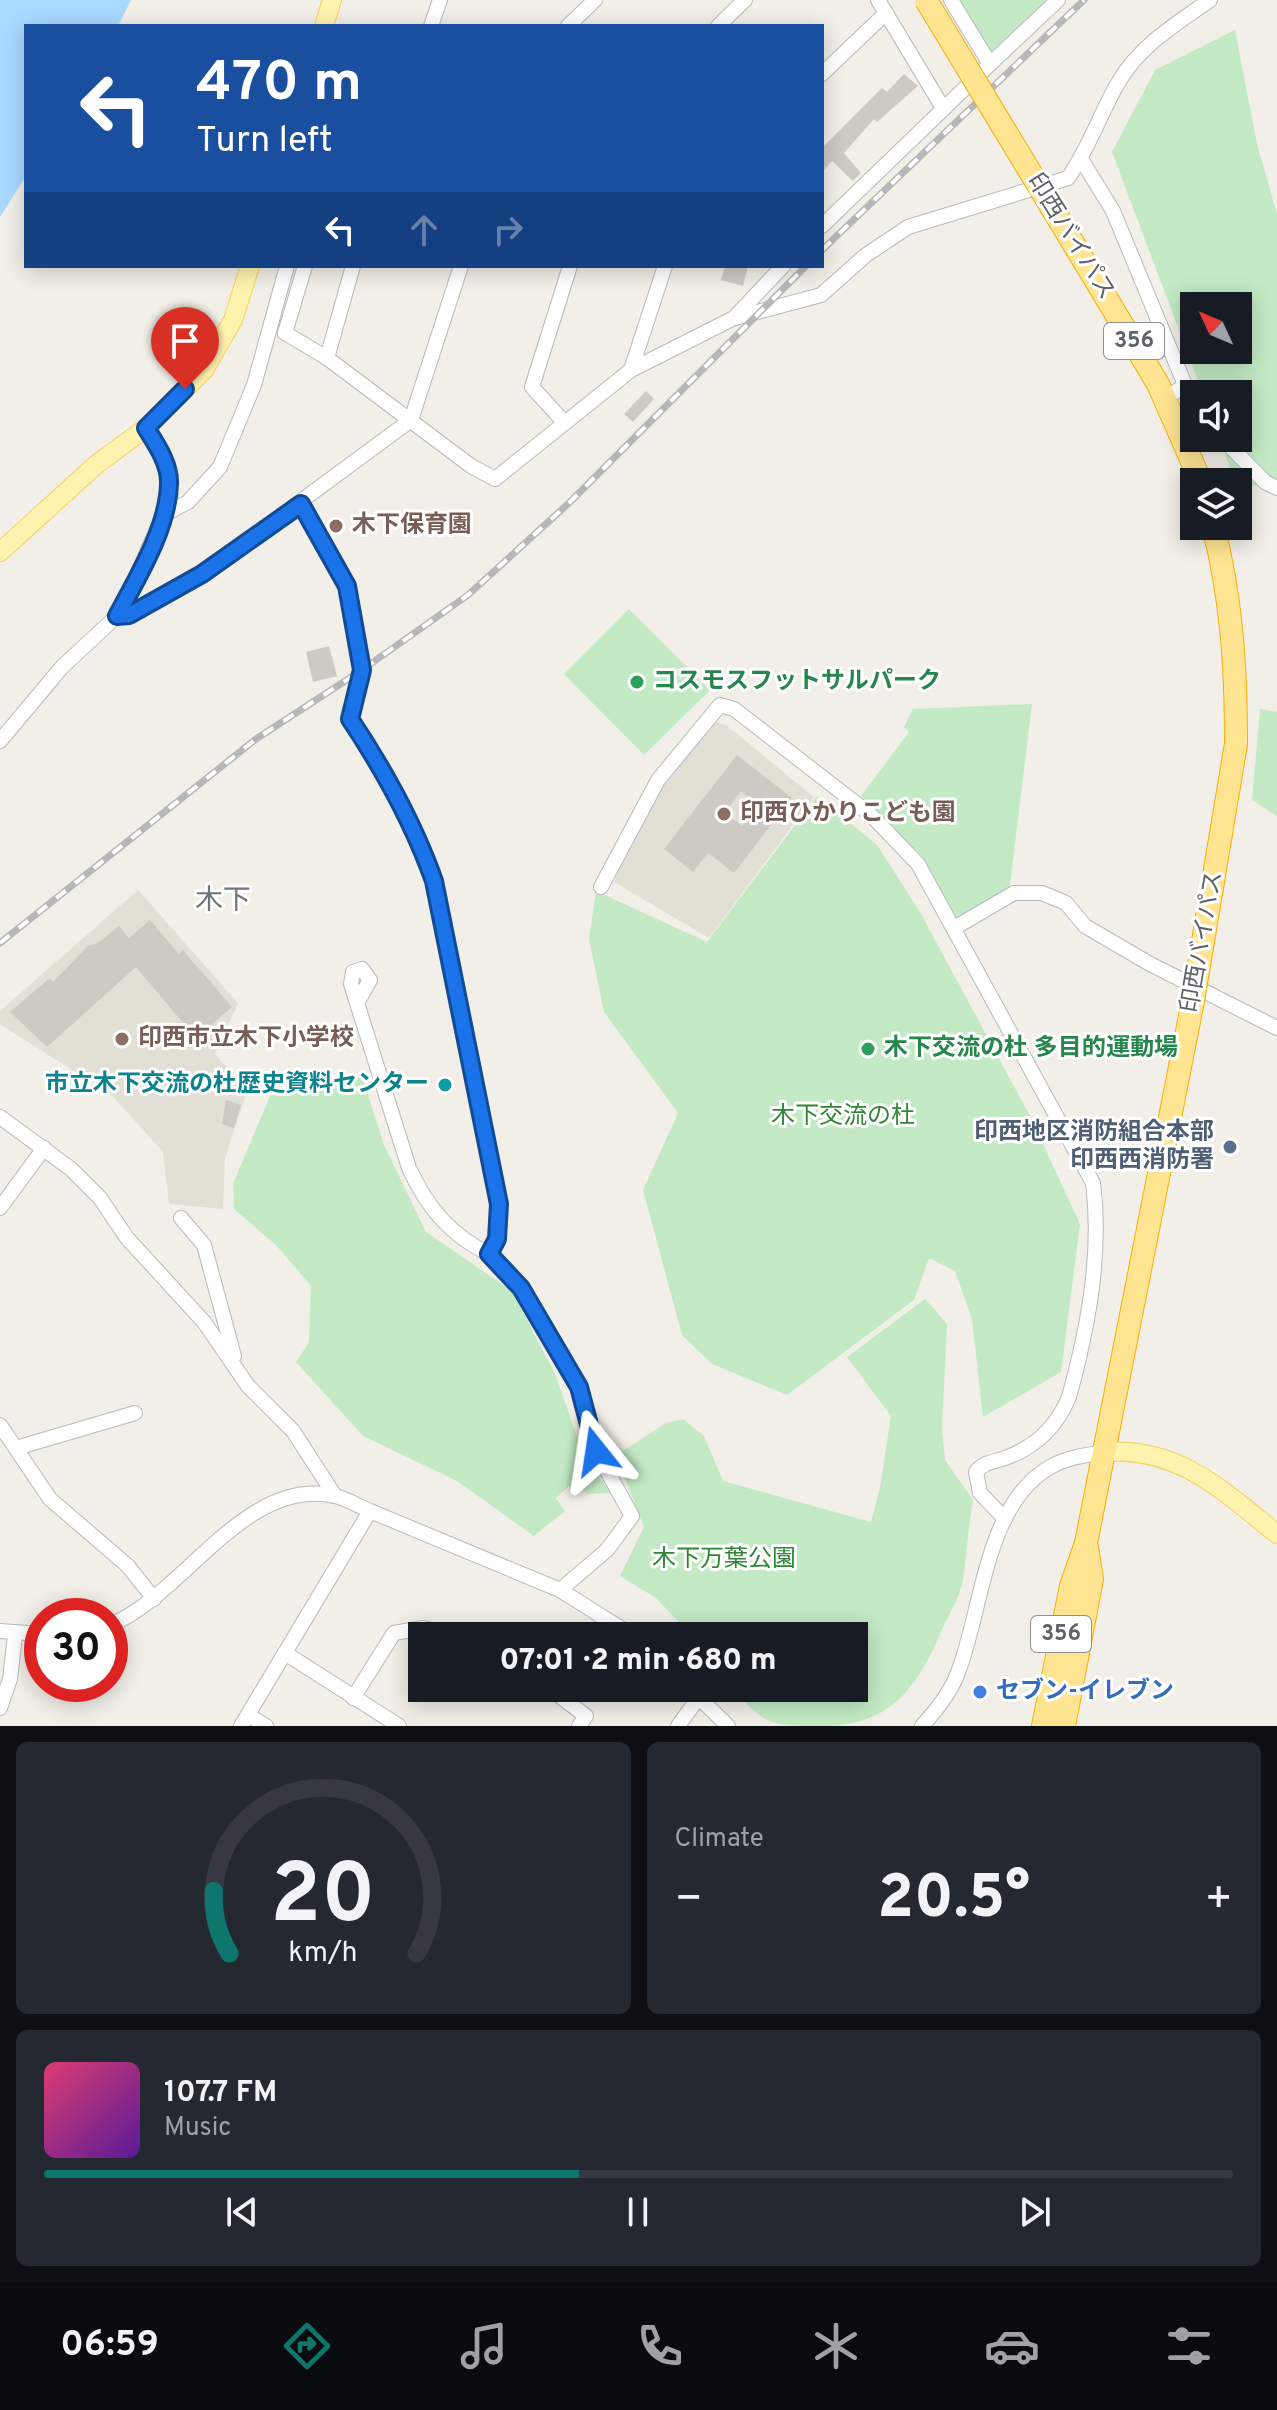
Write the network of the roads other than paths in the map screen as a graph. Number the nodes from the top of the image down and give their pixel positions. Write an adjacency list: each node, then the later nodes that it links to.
1 (332, 0): 10 (main road)
2 (440, 0): 11 (street)
3 (595, 0): 12 (street)
4 (745, 0): 13 (street)
5 (926, 0): 32 (highway, 印西バイパス / 356, bridge)
6 (951, 0): 14 (street)
7 (1058, 0): 14 (street)
8 (1210, 0): 17 (street)
9 (882, 7): 15 (street); 16 (street)
10 (325, 24)
11 (432, 24)
12 (570, 24)
13 (720, 24)
14 (990, 64): 16 (street)
15 (824, 72)
16 (943, 108): 18 (street)
17 (1081, 159): 27 (street); 30 (street)
18 (824, 224)
19 (249, 268): 35 (main road)
20 (286, 268): 40 (street)
21 (304, 268): 28 (street)
22 (352, 268): 28 (street)
23 (460, 268): 33 (street)
24 (569, 268): 34 (street)
25 (664, 268): 29 (street)
26 (781, 268): 27 (street)
27 (734, 318): 29 (street)
28 (327, 358): 33 (street)
29 (631, 370): 34 (street)
30 (1183, 380)
31 (1180, 388): 32 (street)
32 (1165, 399): 37 (highway, 印西バイパス / 356)
33 (411, 420): 34 (street); 39 (street)
34 (564, 422)
35 (146, 428): 40 (street); 42 (main road)
36 (1236, 452): 38 (street)
37 (1195, 468)
38 (1277, 488)
39 (301, 504): 43 (street); 53 (street)
40 (163, 515): 43 (street)
41 (1216, 540): 58 (highway, 印西バイパス / 356, bridge)
42 (0, 552)
43 (117, 616): 44 (street)
44 (0, 741)
45 (601, 887): 46 (street)
46 (954, 928): 48 (street); 61 (street)
47 (357, 1003): 53 (street)
48 (1277, 1028)
49 (0, 1117): 50 (street)
50 (44, 1148): 51 (street); 54 (street)
51 (0, 1208)
52 (181, 1218): 54 (street)
53 (489, 1254): 64 (street)
54 (239, 1372): 59 (street)
55 (135, 1413): 57 (street)
56 (0, 1425): 57 (street)
57 (16, 1448): 65 (street)
58 (1105, 1452): 61 (street); 62 (main road); 63 (highway, 印西バイパス / 356)
59 (335, 1496): 60 (street); 65 (street)
60 (370, 1511): 64 (street); 72 (street)
61 (1005, 1519): 84 (street)
62 (1277, 1534)
63 (1086, 1543): 85 (highway, 印西バイパス / 356); 86 (highway, 印西バイパス / 356)
64 (560, 1590): 67 (street)
65 (154, 1599): 66 (street)
66 (128, 1614)
67 (611, 1622)
68 (0, 1631): 70 (street)
69 (408, 1631): 73 (street)
70 (15, 1635): 71 (street); 77 (street)
71 (24, 1635)
72 (285, 1653): 73 (street); 78 (street)
73 (353, 1698): 80 (street)
74 (568, 1702): 81 (street)
75 (690, 1702): 82 (street)
76 (703, 1702): 83 (street)
77 (0, 1708)
78 (244, 1720): 79 (street)
79 (266, 1726)
80 (399, 1726)
81 (579, 1726)
82 (678, 1726)
83 (728, 1726)
84 (922, 1726)
85 (1043, 1726)
86 (1064, 1726)

